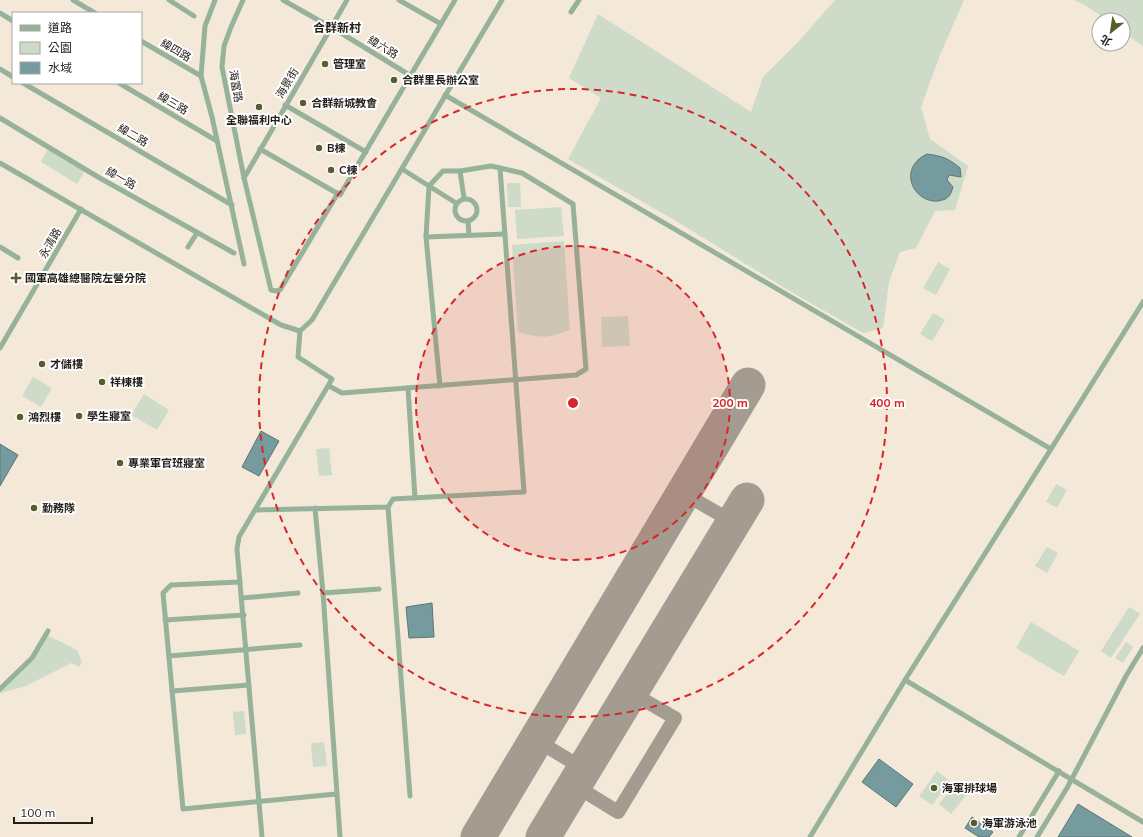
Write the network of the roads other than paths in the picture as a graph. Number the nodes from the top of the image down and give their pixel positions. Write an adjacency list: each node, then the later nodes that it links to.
1 (73, 0): 11 (street)
2 (169, 0): 14 (street)
3 (215, 0): 21 (street)
4 (243, 0): 35 (street, 海富路)
5 (283, 0): 17 (street, 緯六路)
6 (347, 0): 17 (street, 海景街)
7 (399, 0): 16 (street)
8 (455, 0): 16 (street)
9 (502, 0): 25 (street)
10 (579, 0): 12 (street)
11 (93, 12)
12 (571, 12)
13 (0, 13): 15 (street)
14 (194, 16)
15 (12, 20)
16 (441, 24): 22 (street)
17 (332, 28): 22 (street, 緯六路); 26 (street, 海景街)
18 (142, 42): 21 (street, 緯四路)
19 (0, 70): 20 (street)
20 (12, 76)
21 (201, 76): 28 (street)
22 (411, 76): 30 (street)
23 (25, 84): 40 (street, 緯二路)
24 (120, 84): 28 (street, 緯三路)
25 (445, 95): 33 (street); 59 (street)
26 (285, 105): 29 (street, 海景街); 30 (street)
27 (0, 118): 43 (street, 緯一路)
28 (217, 141): 40 (street)
29 (260, 149): 35 (street, 海景街); 37 (street)
30 (366, 152): 37 (street)
31 (0, 163): 41 (street)
32 (500, 168): 34 (street); 44 (street); 55 (street)
33 (402, 169): 36 (street); 53 (street)
34 (460, 171): 36 (street); 38 (street)
35 (244, 178): 37 (street, 海富路)
36 (429, 186): 39 (street); 46 (street)
37 (339, 194)
38 (464, 198): 39 (street); 42 (street)
39 (456, 203): 42 (street)
40 (232, 205): 51 (street)
41 (81, 209): 53 (street); 54 (street, 永清路)
42 (468, 221): 45 (street)
43 (197, 233): 48 (street); 49 (street, 緯一路)
44 (505, 234): 45 (street); 55 (street)
45 (469, 235): 46 (street)
46 (426, 237): 57 (street)
47 (0, 247): 50 (street)
48 (188, 247)
49 (234, 253)
50 (18, 258)
51 (244, 264)
52 (1143, 302): 59 (street)
53 (300, 330): 56 (street)
54 (0, 348)
55 (516, 379): 57 (street); 60 (street)
56 (329, 386): 58 (street); 63 (street)
57 (440, 386): 58 (street)
58 (408, 388): 60 (street)
59 (1051, 449): 76 (street)
60 (415, 498): 61 (street)
61 (388, 507): 62 (street); 83 (street)
62 (315, 508): 63 (street); 66 (street)
63 (255, 510): 64 (street)
64 (240, 582): 68 (street); 70 (street)
65 (379, 590): 66 (street)
66 (323, 593): 82 (street)
67 (298, 594): 68 (street)
68 (242, 598): 69 (street)
69 (244, 615): 70 (street); 74 (street)
70 (165, 620): 75 (street)
71 (48, 631): 78 (street)
72 (300, 645): 74 (street)
73 (1143, 648): 81 (street)
74 (246, 650): 75 (street); 77 (street)
75 (169, 656): 79 (street)
76 (905, 680): 80 (street); 88 (street)
77 (249, 685): 79 (street); 84 (street)
78 (0, 689)
79 (172, 691): 84 (street)
80 (1059, 771): 81 (street); 89 (street)
81 (1072, 778): 85 (street); 90 (street)
82 (336, 794): 84 (street); 87 (street)
83 (410, 796)
84 (259, 801): 86 (street)
85 (1143, 822)
86 (262, 837)
87 (340, 837)
88 (810, 837)
89 (1019, 837)
90 (1037, 837)

